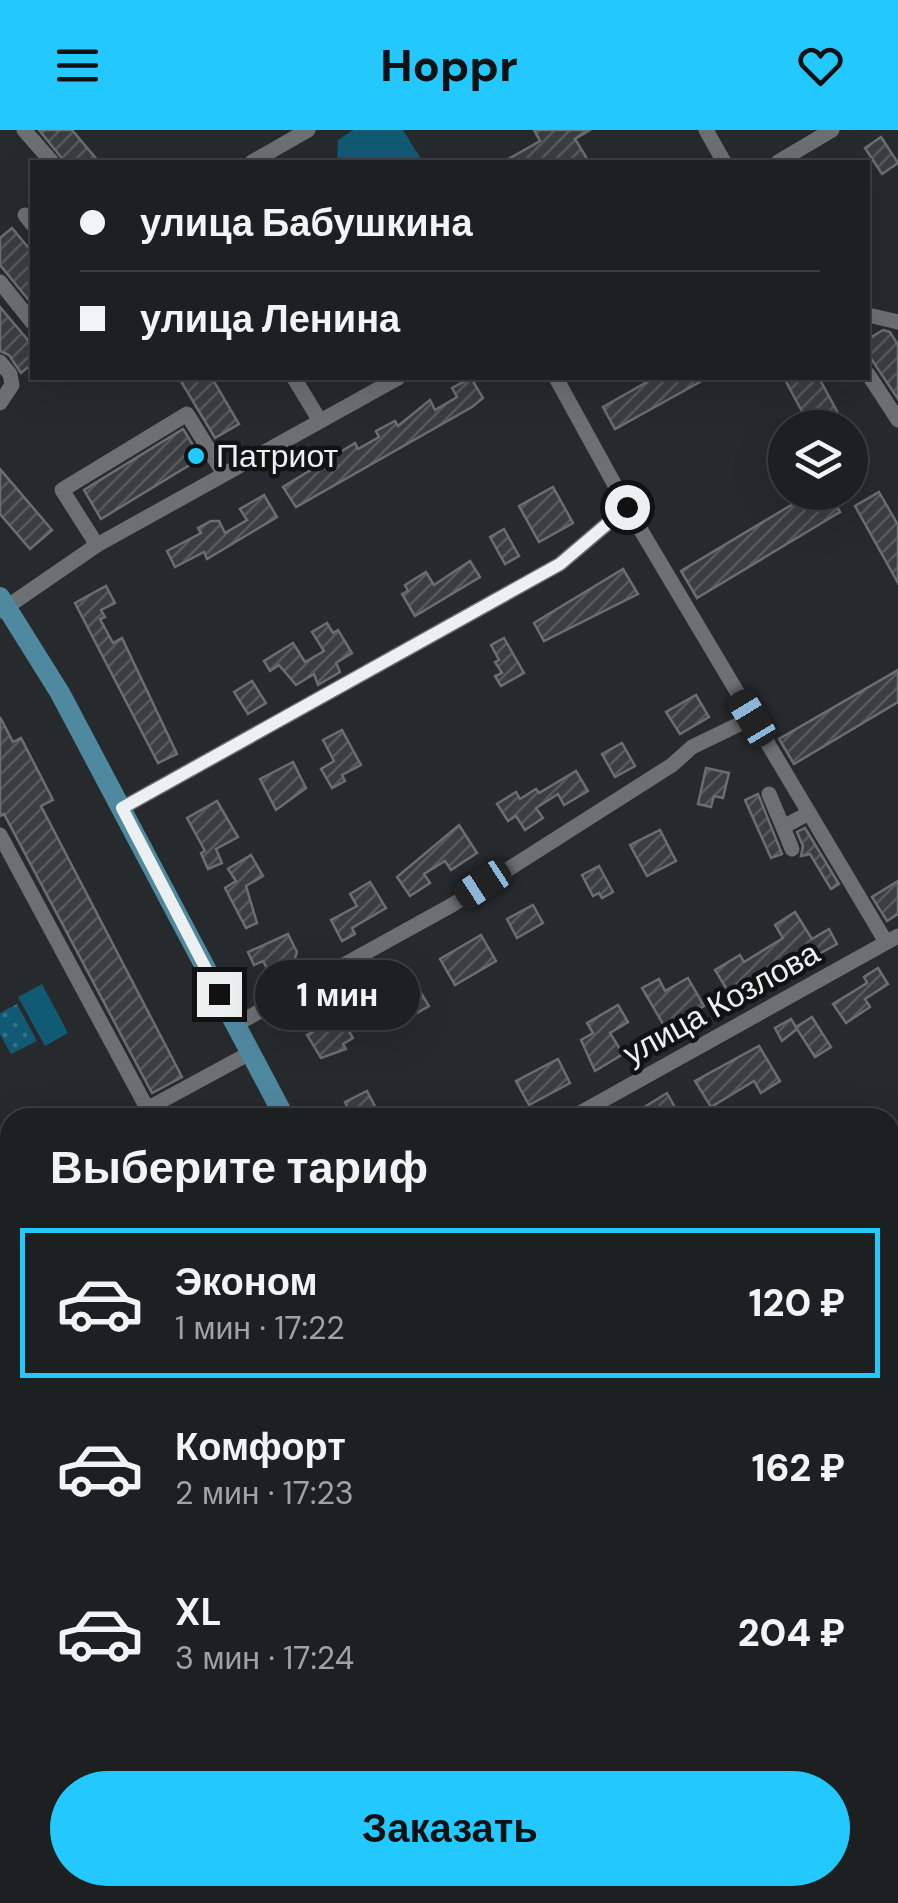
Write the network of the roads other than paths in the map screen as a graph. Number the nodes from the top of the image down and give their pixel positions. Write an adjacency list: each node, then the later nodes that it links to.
1 (24, 130): 5 (street)
2 (308, 130): 6 (street)
3 (706, 130): 7 (street)
4 (832, 130): 8 (street)
5 (50, 160)
6 (256, 160)
7 (723, 160)
8 (781, 160)
9 (0, 282): 11 (street)
10 (870, 315): 12 (street)
11 (30, 320)
12 (898, 322)
13 (0, 362): 18 (street)
14 (870, 377): 19 (street)
15 (295, 380): 20 (street)
16 (394, 380): 20 (street)
17 (557, 380): 22 (street)
18 (0, 403)
19 (898, 420)
20 (320, 421): 21 (street)
21 (224, 474): 23 (street); 23 (street)
22 (627, 507): 25 (street); 27 (street)
23 (96, 545): 24 (street)
24 (2, 605): 27 (main road)
25 (752, 718): 28 (street); 33 (street)
26 (769, 794): 29 (street)
27 (122, 808): 33 (main road)
28 (808, 813): 29 (street); 32 (street)
29 (783, 828): 31 (street)
30 (0, 834): 35 (street)
31 (792, 849)
32 (892, 939): 37 (street, улица Козлова)
33 (235, 1026): 34 (main road)
34 (250, 1053): 35 (street); 36 (main road)
35 (147, 1108)
36 (280, 1108)
37 (589, 1108)

